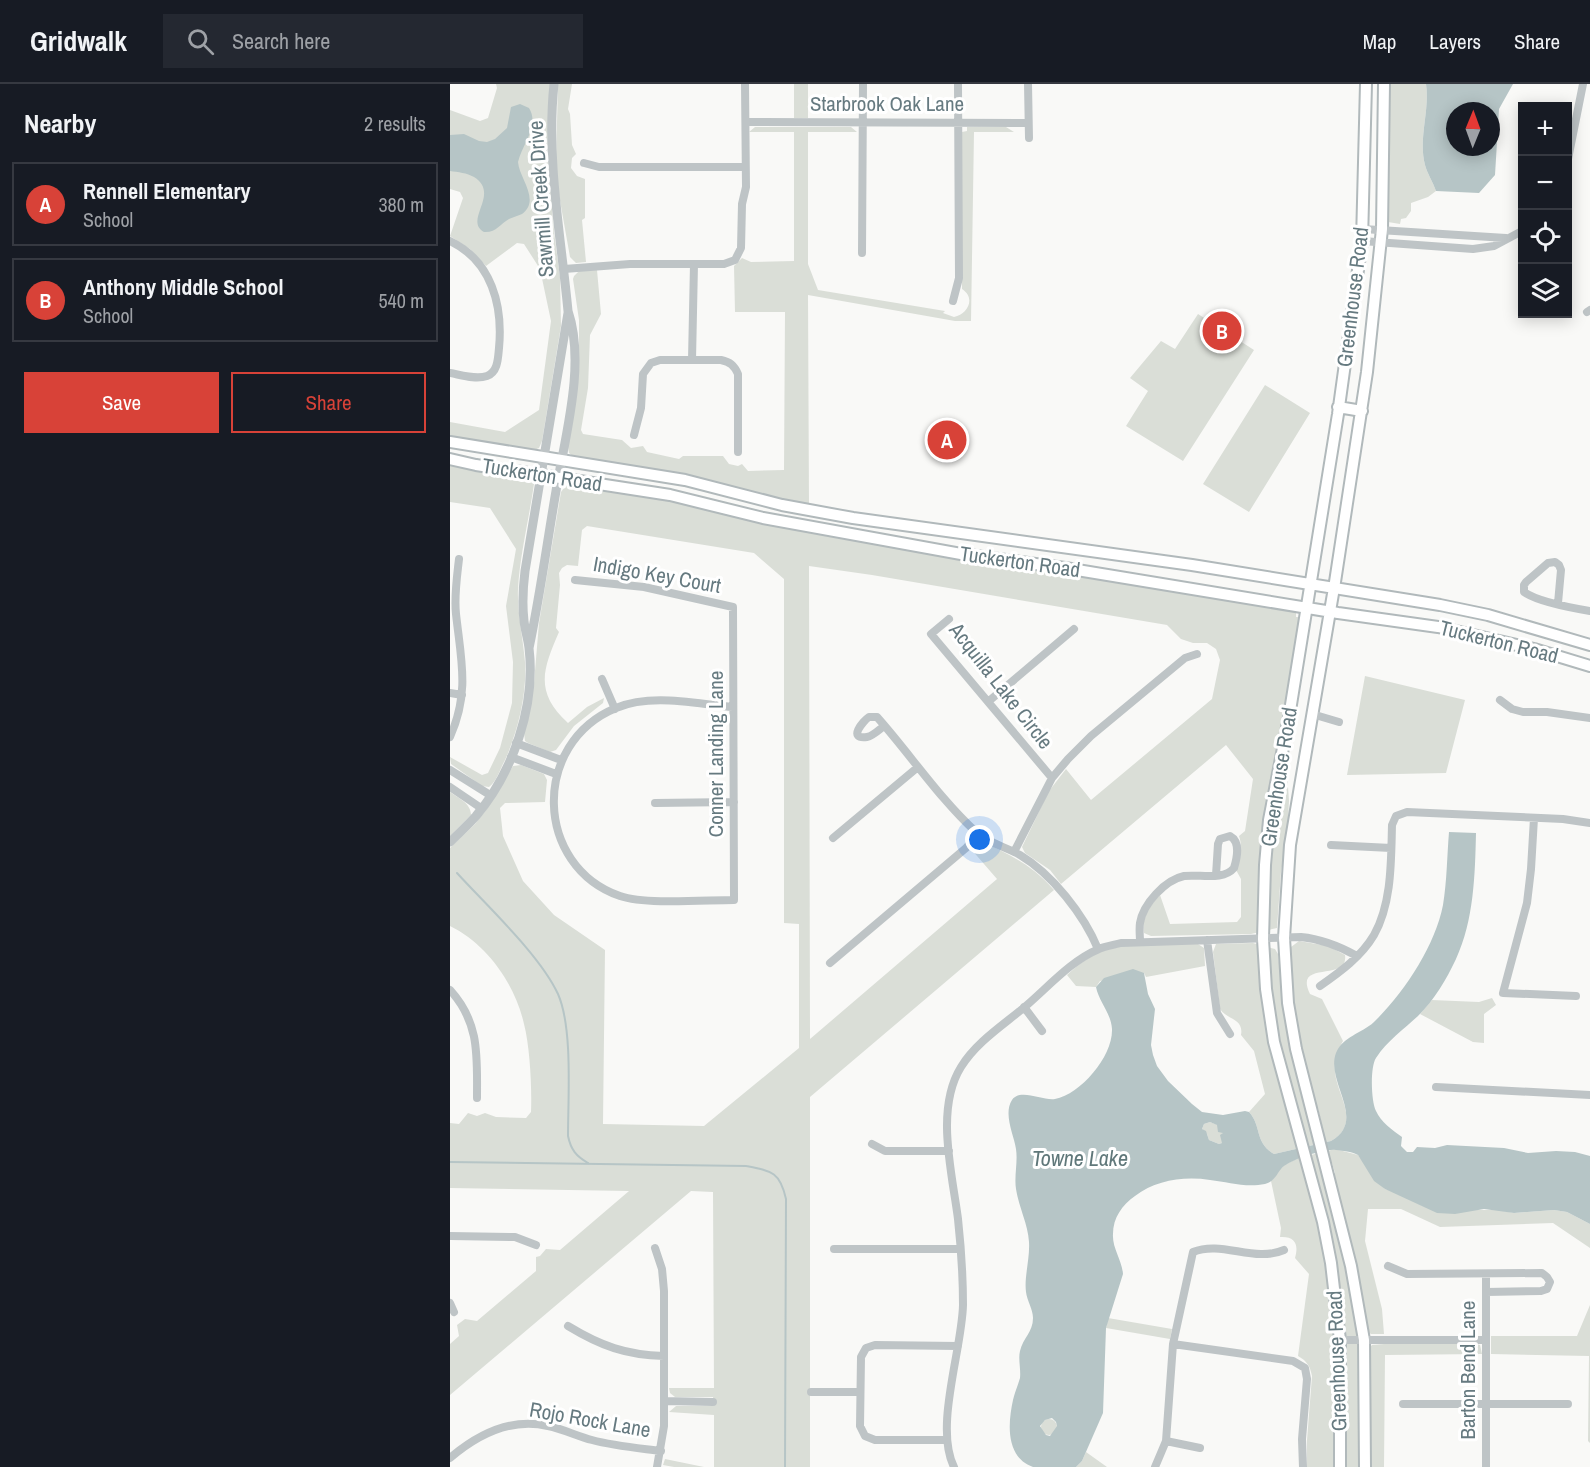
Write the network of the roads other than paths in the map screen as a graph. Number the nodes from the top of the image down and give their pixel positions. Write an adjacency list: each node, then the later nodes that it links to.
1 (554, 84): 28 (street, Sawmill Creek Drive)
2 (745, 84): 9 (street)
3 (863, 84): 10 (street)
4 (958, 84): 11 (street)
5 (1028, 84): 12 (street)
6 (1366, 84): 17 (main road, Greenhouse Road)
7 (1384, 84): 18 (main road, Greenhouse Road)
8 (1585, 88): 14 (street)
9 (746, 122): 10 (street, Starbrook Oak Lane); 16 (street)
10 (863, 122): 11 (street, Starbrook Oak Lane); 26 (street)
11 (958, 123): 12 (street, Starbrook Oak Lane); 29 (street)
12 (1028, 123): 13 (street)
13 (1029, 138)
14 (1569, 156)
15 (584, 163): 16 (street)
16 (745, 168): 27 (street)
17 (1363, 229): 18 (street); 23 (main road, Greenhouse Road)
18 (1382, 229): 20 (street); 24 (main road, Greenhouse Road)
19 (1518, 233): 21 (street)
20 (1455, 234): 21 (street); 25 (street)
21 (1508, 238): 25 (street)
22 (450, 241): 32 (street)
23 (1362, 241): 24 (street); 33 (main road, Greenhouse Road)
24 (1380, 242): 25 (street); 34 (main road, Greenhouse Road)
25 (1454, 247)
26 (862, 254)
27 (694, 264): 28 (street); 31 (street)
28 (564, 269): 30 (street, Sawmill Creek Drive)
29 (953, 301)
30 (568, 311): 38 (street, Sawmill Creek Drive); 40 (street, Sawmill Creek Drive)
31 (692, 360): 35 (street); 37 (street)
32 (450, 373)
33 (1338, 408): 34 (main road); 47 (main road, Greenhouse Road)
34 (1362, 411): 48 (main road, Greenhouse Road)
35 (634, 435)
36 (450, 442): 38 (main road, Tuckerton Road)
37 (738, 452)
38 (544, 457): 40 (main road, Tuckerton Road); 41 (street, Sawmill Creek Drive)
39 (450, 459): 41 (main road, Tuckerton Road)
40 (562, 461): 42 (street, Sawmill Creek Drive); 43 (main road, Tuckerton Road)
41 (541, 474): 42 (main road, Tuckerton Road); 57 (street, Sawmill Creek Drive)
42 (558, 477): 44 (main road, Tuckerton Road); 57 (street, Sawmill Creek Drive)
43 (842, 516): 44 (main road); 47 (main road, Tuckerton Road)
44 (838, 531): 51 (main road, Tuckerton Road)
45 (459, 559): 62 (street)
46 (575, 580): 50 (street, Indigo Key Court)
47 (1310, 584): 48 (main road, Tuckerton Road); 51 (main road, Greenhouse Road)
48 (1334, 589): 53 (main road, Greenhouse Road); 56 (main road, Tuckerton Road)
49 (1558, 603): 49 (street); 52 (street)
50 (734, 607): 65 (street, Conner Landing Lane)
51 (1306, 607): 53 (main road, Tuckerton Road); 94 (main road, Greenhouse Road)
52 (1590, 611)
53 (1330, 612): 59 (main road, Tuckerton Road); 67 (main road, Greenhouse Road)
54 (949, 619): 64 (street, Acquilla Lake Circle)
55 (1074, 629): 64 (street)
56 (1590, 645)
57 (529, 648): 72 (street)
58 (1197, 654): 78 (street)
59 (1590, 666)
60 (602, 679): 66 (street)
61 (450, 693): 62 (street)
62 (462, 695): 71 (street)
63 (1500, 700): 68 (street)
64 (988, 701): 78 (street, Acquilla Lake Circle)
65 (734, 707): 66 (street); 81 (street, Conner Landing Lane)
66 (615, 709): 74 (street)
67 (1312, 714): 69 (street); 93 (main road, Greenhouse Road)
68 (1590, 718)
69 (1340, 722)
70 (884, 726): 75 (street)
71 (450, 737)
72 (516, 744): 73 (street); 74 (street)
73 (511, 757): 77 (street); 80 (street)
74 (561, 760): 77 (street)
75 (918, 767): 86 (street); 87 (street)
76 (450, 770): 80 (street)
77 (556, 774): 81 (street, Conner Landing Lane)
78 (1052, 778): 91 (street)
79 (450, 787): 83 (street)
80 (490, 795): 83 (street)
81 (734, 802): 82 (street)
82 (655, 803)
83 (481, 808): 88 (street)
84 (1534, 818): 85 (street); 90 (street); 102 (street)
85 (1590, 823)
86 (978, 834): 91 (street); 99 (street)
87 (833, 838)
88 (450, 842)
89 (1331, 845): 90 (street)
90 (1391, 848): 98 (street)
91 (1014, 852): 97 (street)
92 (1216, 875): 92 (street); 96 (street)
93 (1284, 938): 94 (street); 98 (street); 124 (main road, Greenhouse Road)
94 (1263, 939): 95 (street); 123 (main road, Greenhouse Road)
95 (1207, 940): 96 (street); 105 (street)
96 (1140, 942): 97 (street)
97 (1098, 949): 103 (street)
98 (1357, 956): 100 (street)
99 (830, 963)
100 (1320, 986)
101 (450, 990): 108 (street)
102 (1576, 996)
103 (1024, 1007): 104 (street); 110 (street)
104 (1042, 1031)
105 (1230, 1034)
106 (1436, 1087): 107 (street)
107 (1590, 1095)
108 (477, 1098)
109 (872, 1143): 110 (street)
110 (949, 1151): 115 (street)
111 (450, 1236): 112 (street)
112 (536, 1245)
113 (655, 1248): 128 (street)
114 (834, 1249): 115 (street)
115 (960, 1249): 127 (street)
116 (1284, 1251): 126 (street)
117 (1388, 1266): 118 (street)
118 (1486, 1274): 119 (street, Barton Bend Lane); 119 (street)
119 (1486, 1292): 125 (street, Barton Bend Lane)
120 (450, 1303): 121 (street)
121 (454, 1312)
122 (568, 1326): 128 (street)
123 (1340, 1340): 124 (street); 145 (main road, Greenhouse Road)
124 (1364, 1340): 125 (street); 146 (main road, Greenhouse Road)
125 (1486, 1340): 134 (street, Barton Bend Lane)
126 (1173, 1344): 137 (street); 144 (street)
127 (958, 1346): 130 (street); 136 (street)
128 (664, 1356): 131 (street)
129 (811, 1392): 130 (street)
130 (859, 1392): 136 (street)
131 (664, 1401): 132 (street); 139 (street)
132 (712, 1402)
133 (1403, 1404): 134 (street)
134 (1486, 1404): 135 (street); 147 (street, Barton Bend Lane)
135 (1568, 1404)
136 (947, 1440): 142 (street)
137 (1166, 1441): 138 (street); 143 (street)
138 (1200, 1449)
139 (661, 1451): 140 (street, Rojo Rock Lane); 141 (street)
140 (450, 1458)
141 (657, 1467)
142 (954, 1467)
143 (1155, 1467)
144 (1303, 1467)
145 (1340, 1467)
146 (1365, 1467)
147 (1486, 1467)

